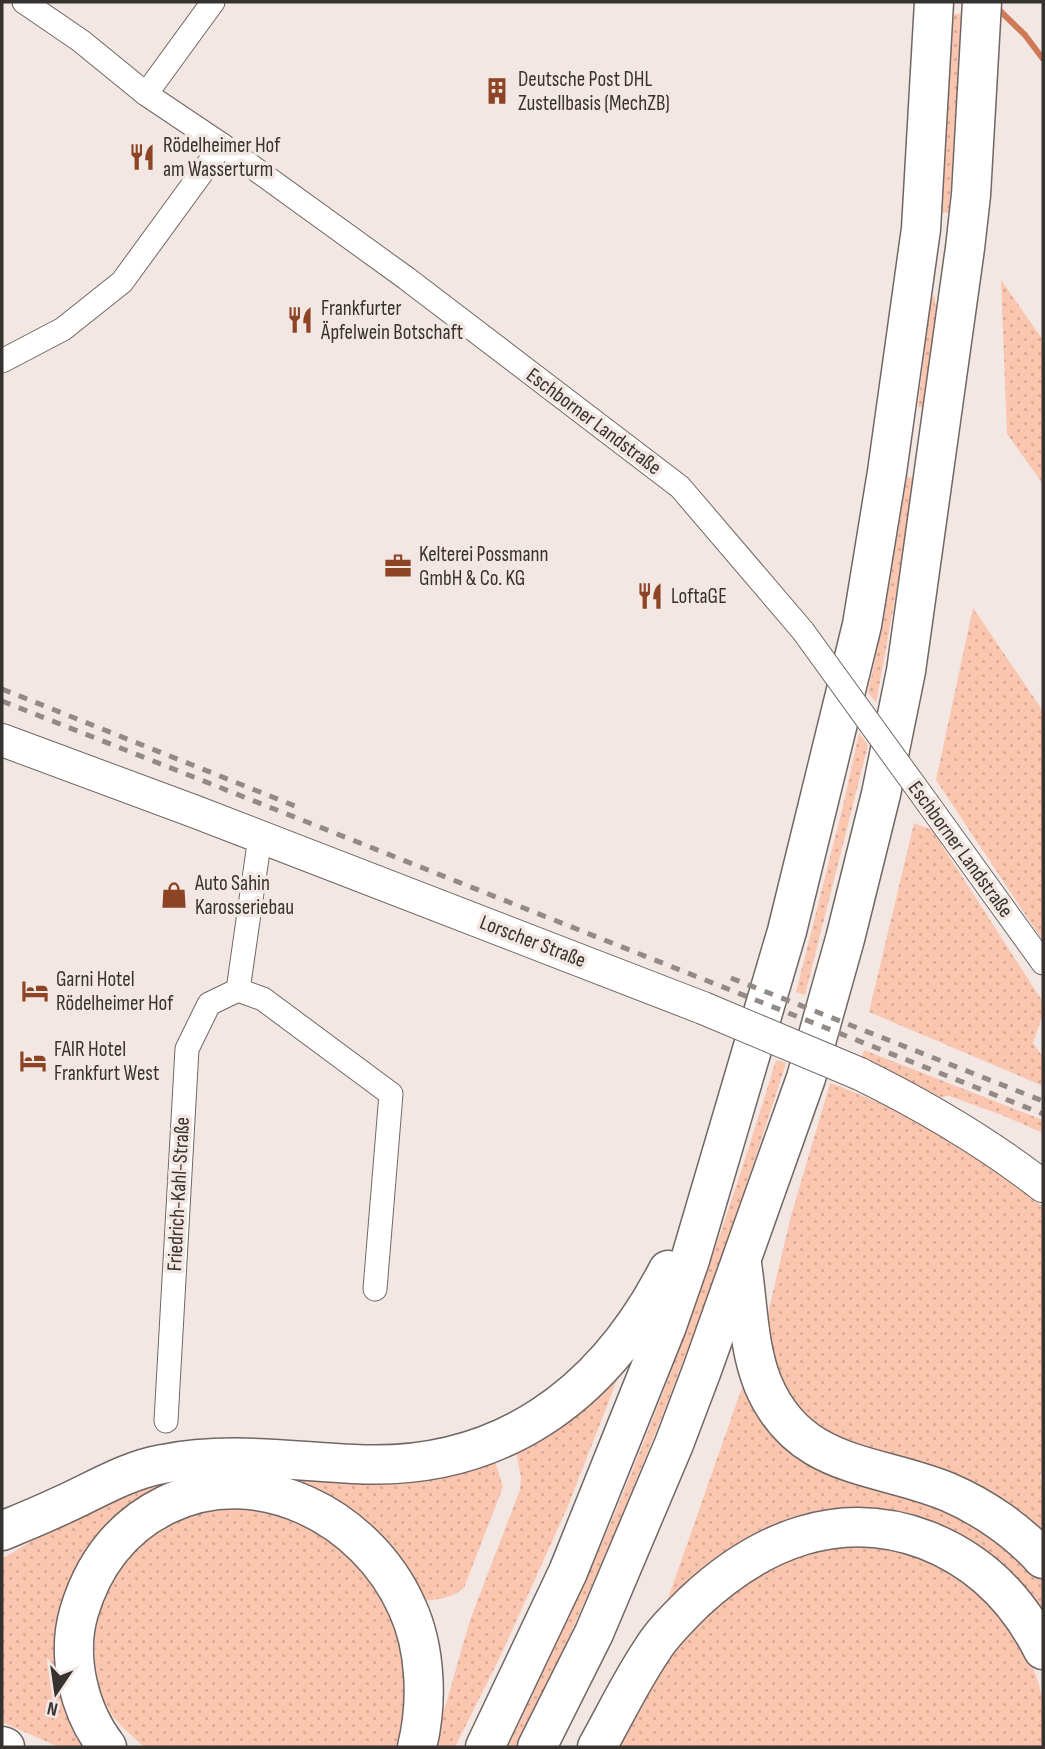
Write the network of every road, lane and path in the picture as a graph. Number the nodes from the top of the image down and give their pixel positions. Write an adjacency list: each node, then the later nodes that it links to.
1 (24, 2): 5 (street, Eschborner Landstraße)
2 (213, 2): 5 (street)
3 (934, 2): 12 (highway)
4 (982, 5): 14 (highway)
5 (146, 94): 6 (street, Eschborner Landstraße)
6 (222, 145): 7 (street); 10 (street, Eschborner Landstraße, bridge)
7 (2, 361)
8 (2, 740): 9 (main road, Lorscher Straße)
9 (260, 837): 11 (street); 13 (main road, Lorscher Straße, bridge)
10 (1043, 963)
11 (237, 990): 15 (street); 16 (street, Friedrich-Kahl-Straße)
12 (718, 1161): 17 (highway); 25 (highway)
13 (1043, 1186)
14 (742, 1258): 20 (highway); 22 (highway)
15 (375, 1289)
16 (166, 1421)
17 (58, 1508): 18 (highway); 19 (highway)
18 (2, 1531)
19 (2, 1546)
20 (1043, 1559)
21 (1043, 1650): 28 (highway)
22 (564, 1693): 26 (highway); 27 (highway)
23 (107, 1747): 24 (highway)
24 (417, 1747)
25 (485, 1747)
26 (537, 1747)
27 (555, 1747)
28 (597, 1747)

